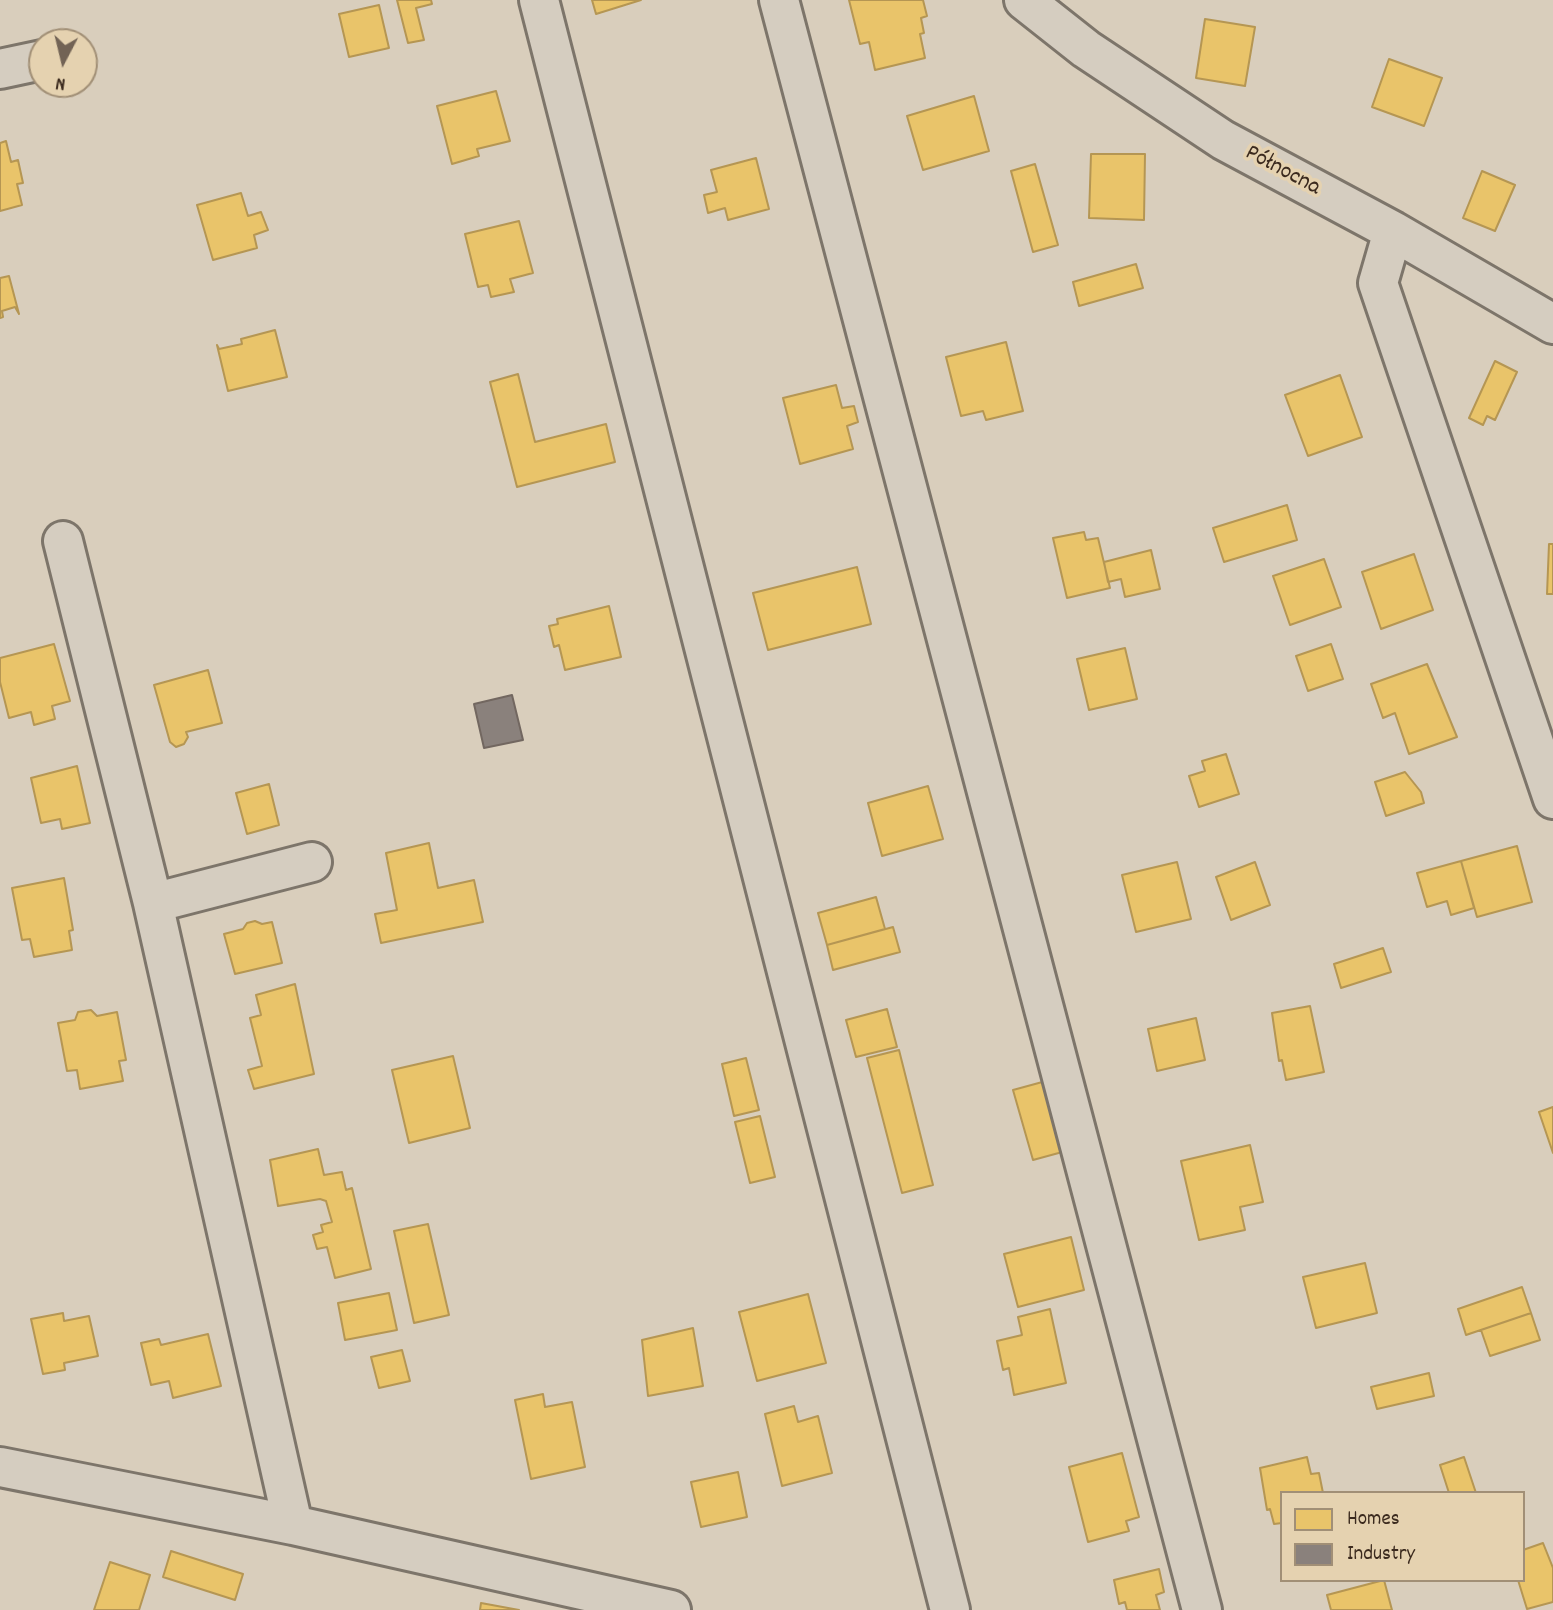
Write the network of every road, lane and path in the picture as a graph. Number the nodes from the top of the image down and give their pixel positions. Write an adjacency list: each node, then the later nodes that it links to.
1 (540, 0): 15 (street)
2 (779, 0): 16 (street)
3 (1024, 0): 6 (street, Północna)
4 (28, 63): 5 (street)
5 (0, 69)
6 (1393, 231): 7 (street, Północna); 9 (street)
7 (1553, 324)
8 (62, 541): 11 (street)
9 (1553, 799)
10 (312, 862): 11 (street)
11 (153, 903): 13 (street)
12 (0, 1467): 13 (street)
13 (293, 1525): 14 (street)
14 (671, 1610)
15 (950, 1610)
16 (1202, 1610)

